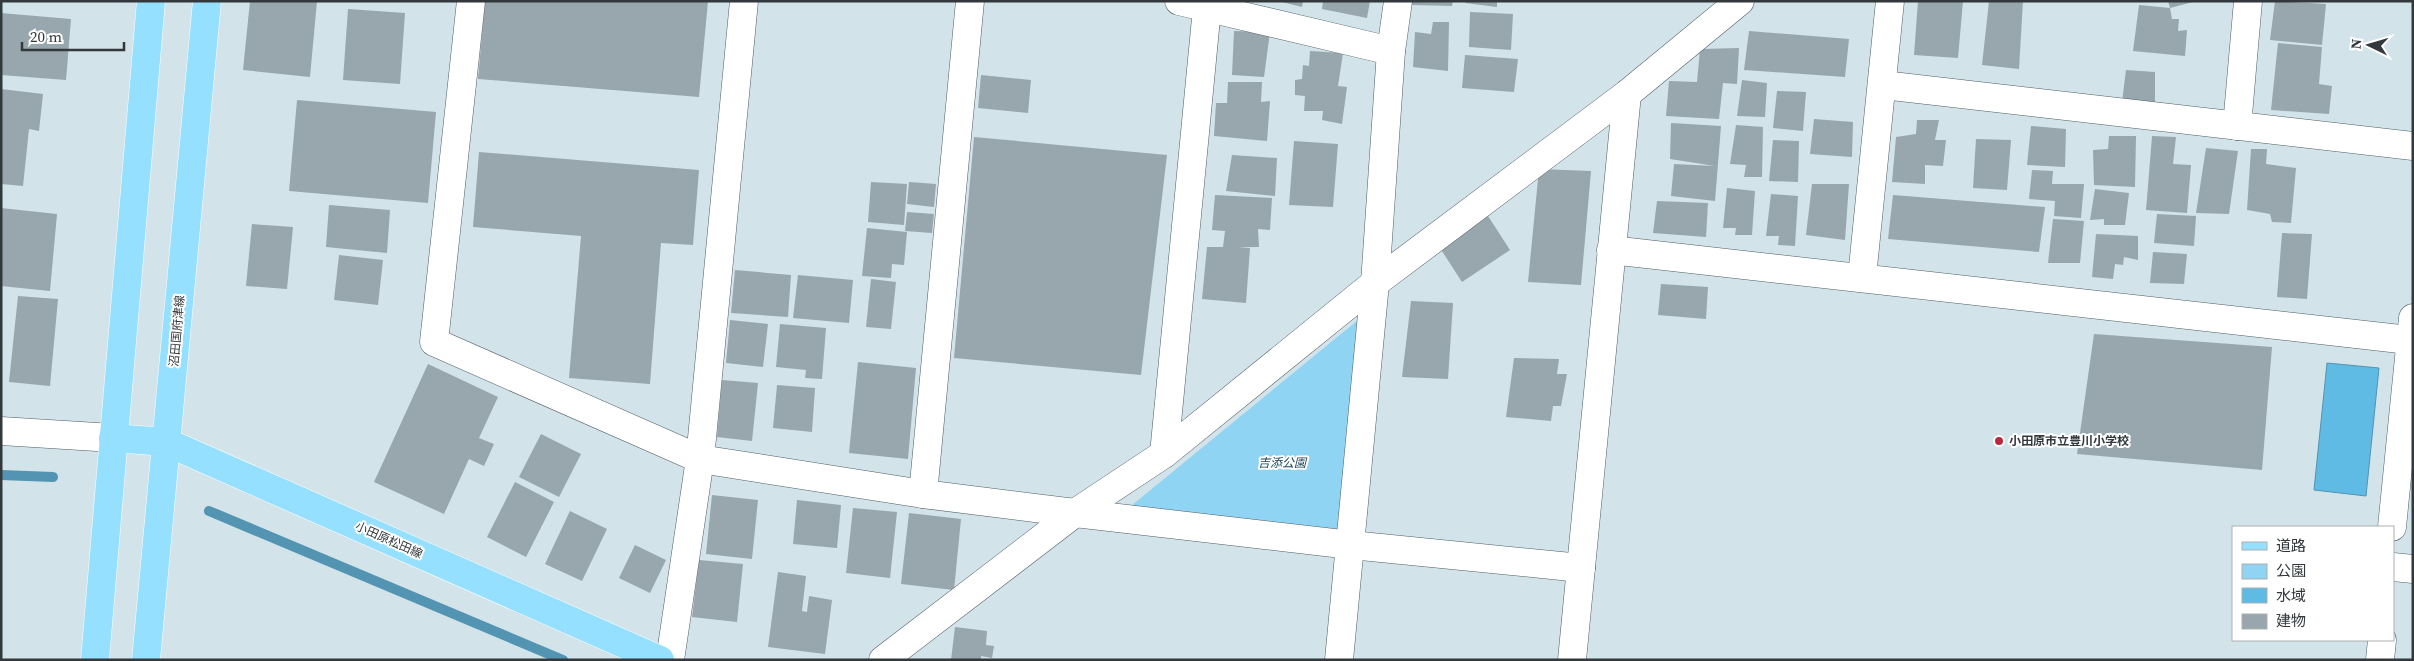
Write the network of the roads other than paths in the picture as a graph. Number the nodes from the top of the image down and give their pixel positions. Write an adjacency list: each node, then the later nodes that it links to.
1 (152, 1): 23 (main road)
2 (207, 1): 24 (main road, 沼田国府津線)
3 (470, 1): 26 (street)
4 (744, 1): 26 (street)
5 (970, 1): 27 (street)
6 (1179, 1): 11 (street)
7 (1398, 1): 12 (street)
8 (1740, 1): 14 (street)
9 (1890, 1): 13 (street)
10 (2248, 1): 15 (street)
11 (1207, 8): 12 (street); 25 (street)
12 (1391, 51): 19 (street)
13 (1883, 85): 15 (street); 18 (street)
14 (1627, 94): 17 (street); 19 (street)
15 (2237, 126): 16 (street)
16 (2413, 146)
17 (1611, 250): 18 (street); 32 (street)
18 (1862, 277): 20 (street)
19 (1375, 282): 25 (street); 30 (street)
20 (2411, 329): 21 (street)
21 (2409, 387): 29 (street)
22 (1, 431): 23 (street)
23 (113, 438): 24 (main road, 小田原松田線); 35 (main road)
24 (166, 442): 36 (main road, 沼田国府津線); 37 (main road, 小田原松田線)
25 (1164, 454): 28 (street)
26 (700, 459): 27 (street); 38 (street)
27 (923, 494): 28 (street)
28 (1075, 512): 30 (street); 39 (street)
29 (2392, 526)
30 (1351, 545): 32 (street); 40 (street)
31 (2394, 567): 33 (street)
32 (1581, 568): 41 (street)
33 (2413, 569)
34 (2382, 641): 42 (street)
35 (95, 660)
36 (146, 660)
37 (660, 660)
38 (670, 660)
39 (883, 660)
40 (1339, 660)
41 (1572, 660)
42 (2380, 660)

